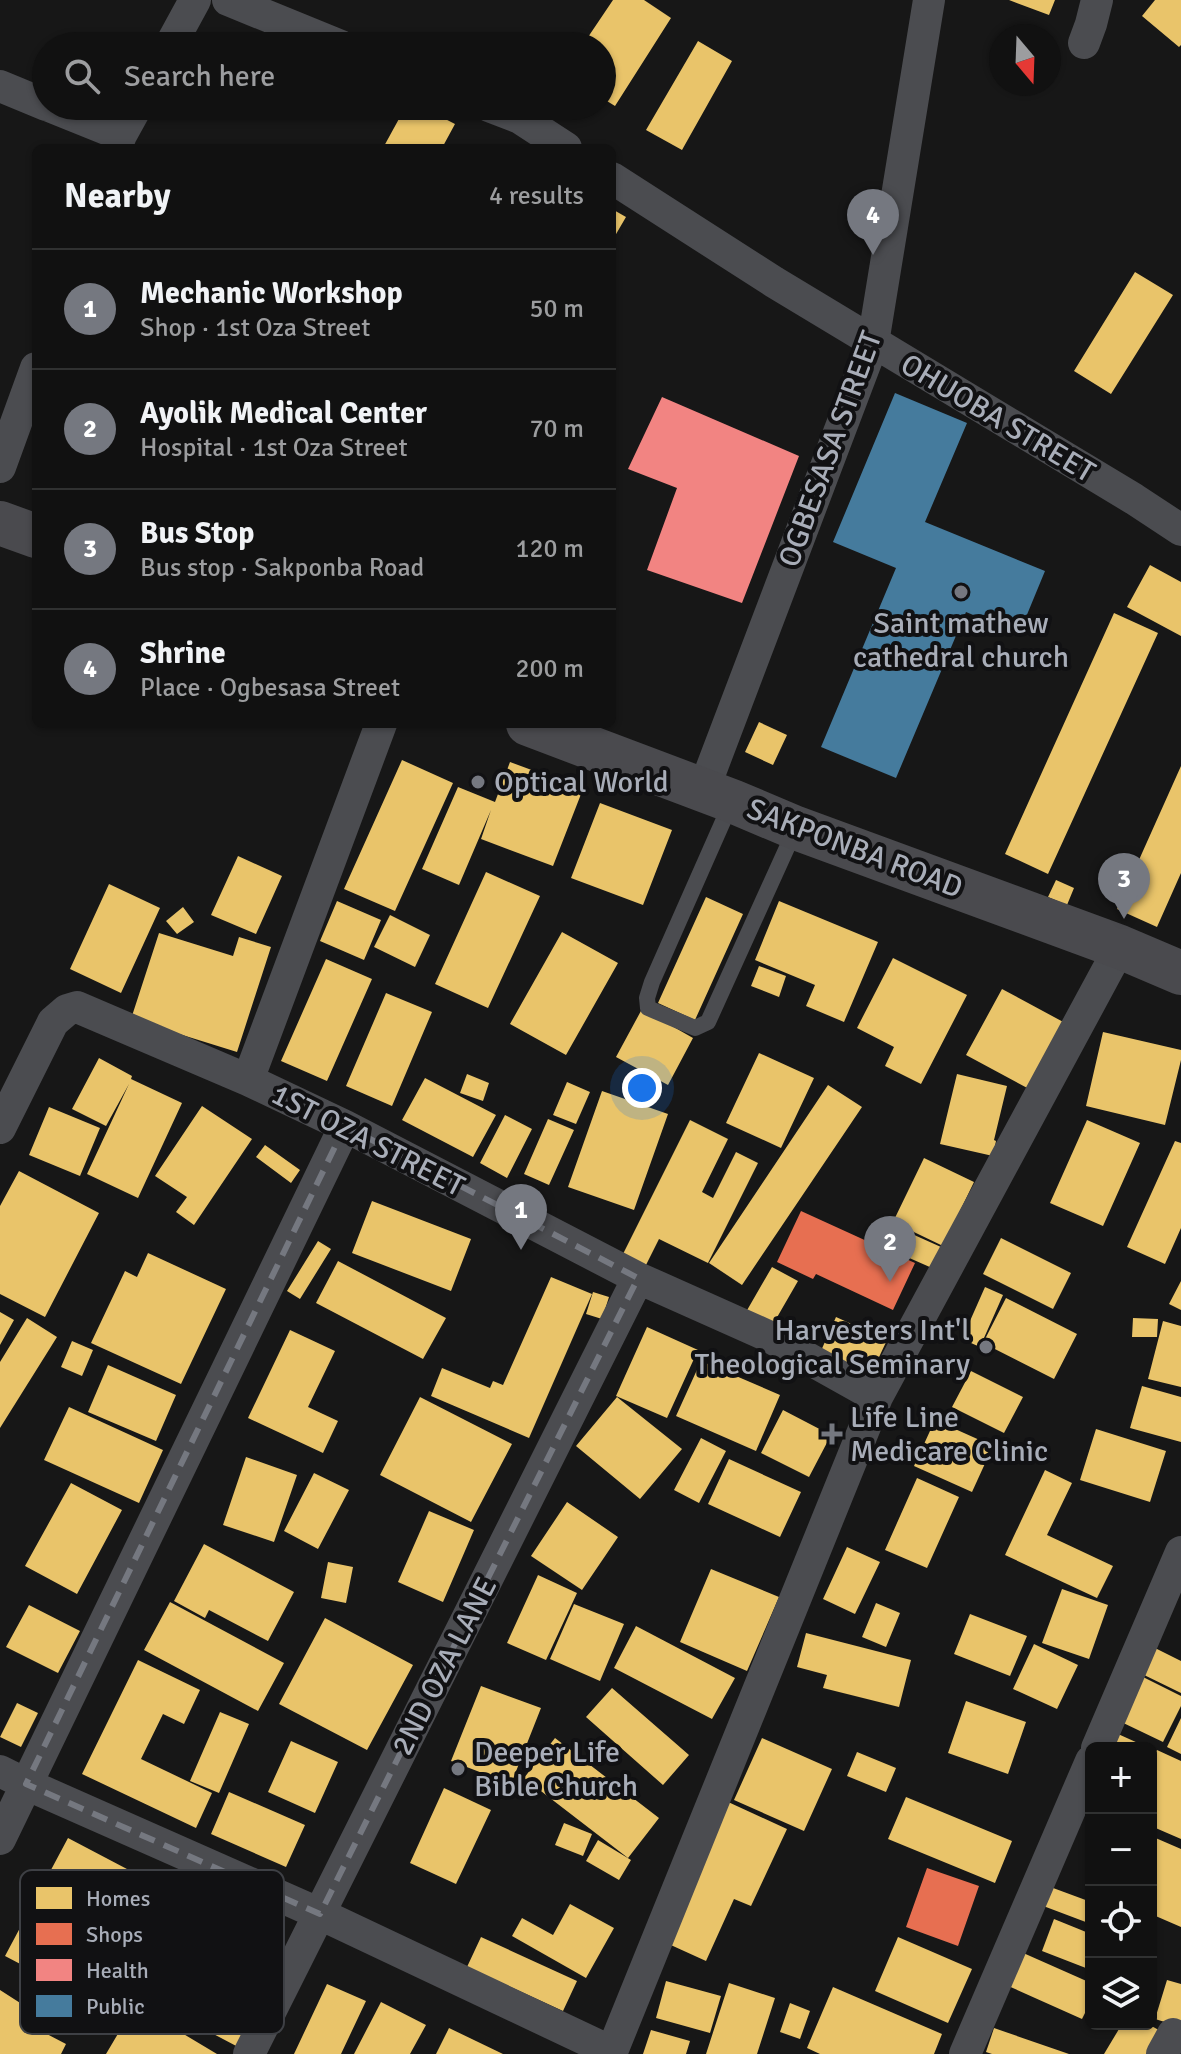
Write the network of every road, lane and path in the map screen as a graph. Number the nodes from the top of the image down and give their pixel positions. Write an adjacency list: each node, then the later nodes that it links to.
1 (195, 0): 5 (street)
2 (228, 0): 6 (street)
3 (929, 0): 16 (street, OGBESASA STREET)
4 (1097, 0): 7 (street)
5 (178, 32)
6 (307, 32)
7 (1084, 43)
8 (0, 86): 9 (street)
9 (32, 99)
10 (76, 120): 13 (street)
11 (130, 120): 13 (street)
12 (523, 120): 14 (street)
13 (118, 142)
14 (560, 144)
15 (616, 181): 16 (street, OHUOBA STREET)
16 (873, 343): 20 (street, OHUOBA STREET); 24 (street, OGBESASA STREET)
17 (32, 379): 18 (street)
18 (0, 467)
19 (0, 523): 21 (main road)
20 (1181, 530)
21 (32, 535)
22 (380, 728): 28 (street)
23 (538, 728): 24 (main road, SAKPONBA ROAD)
24 (717, 796): 25 (main road, SAKPONBA ROAD); 25 (lane)
25 (796, 828): 26 (main road, SAKPONBA ROAD)
26 (1120, 947): 27 (main road, SAKPONBA ROAD); 32 (street)
27 (1181, 973)
28 (248, 1080): 29 (street, 1ST OZA STREET); 30 (street, 1ST OZA STREET)
29 (345, 1126): 31 (street, 1ST OZA STREET); 36 (street)
30 (0, 1128)
31 (638, 1278): 32 (street, 1ST OZA STREET); 40 (street, 2ND OZA LANE)
32 (877, 1397): 43 (street)
33 (1181, 1552): 34 (street)
34 (1100, 1742)
35 (1085, 1775): 45 (street)
36 (13, 1778): 37 (street); 38 (street)
37 (0, 1839)
38 (221, 1870)
39 (284, 1898): 40 (street)
40 (320, 1914): 41 (street, 2ND OZA LANE); 43 (street)
41 (284, 1985)
42 (259, 2034): 44 (street, 2ND OZA LANE)
43 (612, 2053)
44 (249, 2054)
45 (965, 2054)

